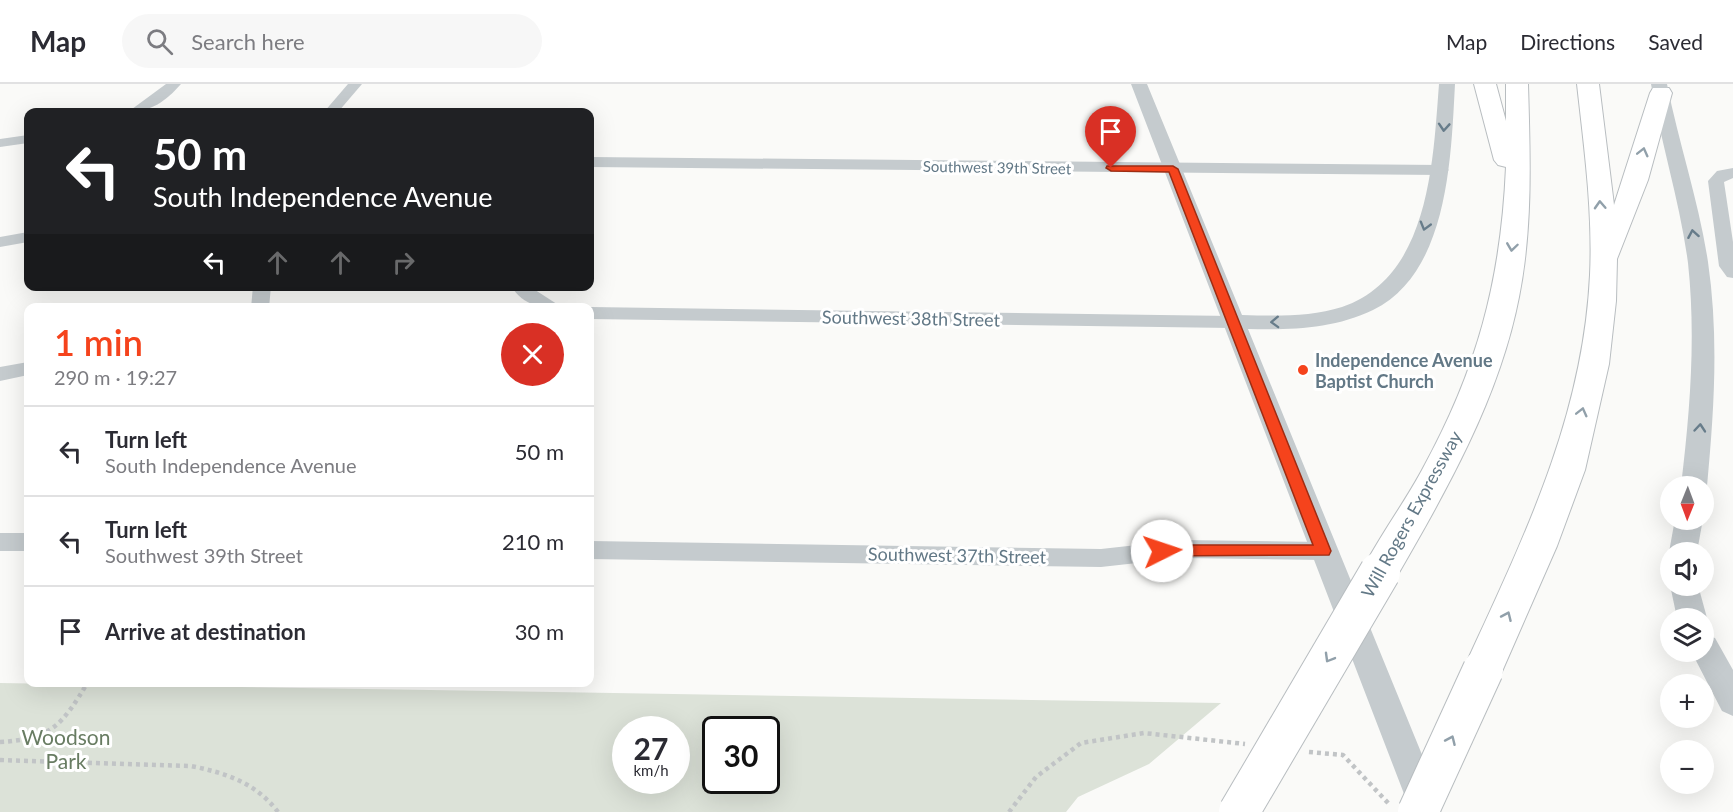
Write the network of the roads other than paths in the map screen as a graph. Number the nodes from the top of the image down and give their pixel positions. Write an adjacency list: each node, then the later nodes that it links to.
1 (174, 84): 9 (street)
2 (355, 84): 10 (street)
3 (1139, 84): 14 (street)
4 (1447, 84): 15 (street, one-way to 15)
5 (1485, 84): 17 (highway)
6 (1517, 84): 17 (highway, Will Rogers Expressway)
7 (1588, 84): 20 (highway, one-way to 7)
8 (1660, 88): 20 (highway, one-way to 8); 28 (street, one-way to 8)
9 (143, 108)
10 (335, 108)
11 (24, 140): 12 (street)
12 (0, 143)
13 (594, 162): 14 (street, Southwest 39th Street)
14 (1173, 169): 15 (street, Southwest 39th Street); 25 (street)
15 (1441, 170): 25 (street, one-way to 25)
16 (1733, 173): 21 (street)
17 (1518, 202): 35 (highway, Will Rogers Expressway, one-way to 35, bridge)
18 (24, 238): 19 (street)
19 (0, 242)
20 (1604, 263): 36 (highway, one-way to 20, bridge)
21 (1733, 273)
22 (523, 291): 23 (street)
23 (543, 303)
24 (594, 313): 25 (street, Southwest 38th Street)
25 (1232, 322): 32 (street)
26 (24, 370): 27 (street)
27 (0, 374)
28 (1695, 476)
29 (0, 542): 30 (street)
30 (24, 542)
31 (594, 550): 32 (street, Southwest 37th Street)
32 (1323, 551): 37 (street)
33 (1712, 662): 34 (street)
34 (1733, 701)
35 (1239, 812)
36 (1418, 812)
37 (1428, 812)

